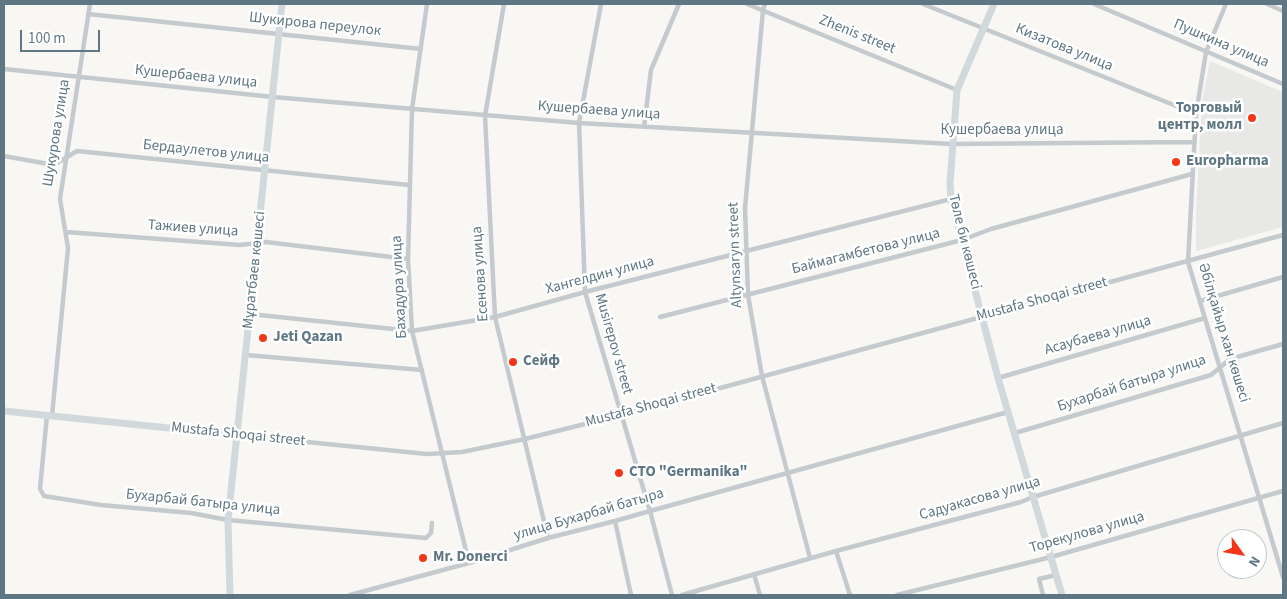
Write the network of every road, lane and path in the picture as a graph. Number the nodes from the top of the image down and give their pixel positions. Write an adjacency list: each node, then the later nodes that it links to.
1 (90, 4): 16 (street, Шукурова улица)
2 (282, 4): 18 (street, Мұратбаев көшесі)
3 (427, 4): 19 (street, Бахадура улица)
4 (504, 4): 28 (street, Есенова улица)
5 (601, 4): 29 (street, Musirepov street)
6 (679, 4): 30 (street)
7 (747, 4): 14 (street, Zhenis street)
8 (765, 4): 14 (street, Altynsaryn street)
9 (923, 4): 17 (street, Кизатова улица)
10 (994, 4): 17 (street, Төле би көшесі)
11 (1094, 4): 20 (street, Пушкина улица)
12 (1226, 4): 20 (street, Әбілқайыр хан көшесі)
13 (1266, 4): 15 (street)
14 (763, 10): 24 (street, Zhenis street); 31 (street, Altynsaryn street)
15 (1283, 11)
16 (88, 14): 18 (street, Шукирова переулок); 22 (street, Шукурова улица)
17 (984, 28): 24 (street, Төле би көшесі); 27 (street, Кизатова улица)
18 (279, 34): 19 (street, Шукирова переулок); 25 (street, Мұратбаев көшесі)
19 (421, 49): 26 (street, Бахадура улица)
20 (1206, 52): 23 (street, Пушкина улица); 27 (street, Әбілқайыр хан көшесі)
21 (4, 69): 22 (street, Кушербаева улица)
22 (78, 76): 25 (street, Кушербаева улица); 35 (street, Шукурова улица)
23 (1283, 84)
24 (957, 90): 33 (street, Төле би көшесі)
25 (273, 97): 26 (street, Кушербаева улица); 36 (street, Мұратбаев көшесі)
26 (412, 110): 28 (street, Кушербаева улица); 38 (street, Бахадура улица)
27 (1196, 114): 32 (street, Әбілқайыр хан көшесі)
28 (485, 116): 29 (street, Кушербаева улица); 53 (street, Есенова улица)
29 (579, 123): 30 (street, Кушербаева улица); 48 (street, Musirepov street)
30 (644, 127): 31 (street, Кушербаева улица)
31 (752, 132): 33 (street, Кушербаева улица); 44 (street, Altynsaryn street)
32 (1194, 142): 33 (street, Кушербаева улица); 37 (street, Әбілқайыр хан көшесі)
33 (952, 144): 39 (street, Төле би көшесі)
34 (4, 156): 35 (street, Бердаулетов улица)
35 (66, 159): 36 (street, Бердаулетов улица); 40 (street, Шукурова улица)
36 (265, 170): 38 (street, Бердаулетов улица); 43 (street, Мұратбаев көшесі)
37 (1192, 174): 42 (street, Баймагамбетова улица); 46 (street, Әбілқайыр хан көшесі)
38 (409, 185): 45 (street, Бахадура улица)
39 (951, 198): 42 (street, Төле би көшесі); 44 (street, Хангелдин улица)
40 (66, 232): 43 (street, Тажиев улица); 65 (street, Шукурова улица)
41 (1283, 235): 46 (street, Mustafa Shoqai street)
42 (962, 240): 49 (street, Баймагамбетова улица); 52 (street, Төле би көшесі)
43 (258, 243): 45 (street, Тажиев улица); 51 (street, Мұратбаев көшесі)
44 (746, 251): 48 (street, Хангелдин улица); 49 (street, Altynsaryn street)
45 (408, 259): 56 (street, Бахадура улица)
46 (1188, 262): 50 (street, Әбілқайыр хан көшесі); 52 (street, Mustafa Shoqai street)
47 (1283, 277): 50 (street)
48 (585, 292): 53 (street, Хангелдин улица); 66 (street, Musirepov street)
49 (748, 295): 54 (street, Баймагамбетова улица); 61 (street, Altynsaryn street)
50 (1200, 301): 55 (street, Әбілқайыр хан көшесі)
51 (250, 314): 56 (street, Хангелдин улица); 58 (street, Мұратбаев көшесі)
52 (982, 316): 61 (street, Mustafa Shoqai street); 62 (street, Төле би көшесі)
53 (495, 317): 56 (street, Хангелдин улица); 71 (street, Есенова улица)
54 (660, 317)
55 (1205, 318): 59 (street, Әбілқайыр хан көшесі); 62 (street, Асаубаева улица)
56 (412, 331): 60 (street, Бахадура улица)
57 (1283, 344): 59 (street, Бухарбай батыра улица)
58 (246, 356): 60 (street); 68 (street, Мұратбаев көшесі)
59 (1220, 367): 69 (street, Бухарбай батыра улица); 70 (street, Әбілқайыр хан көшесі)
60 (422, 370): 72 (street, Бахадура улица)
61 (762, 376): 66 (street, Mustafa Shoqai street); 73 (street, Altynsaryn street)
62 (998, 378): 64 (street, Төле би көшесі)
63 (4, 411): 65 (street, Mustafa Shoqai street)
64 (1008, 412): 69 (street, Төле би көшесі); 73 (street, улица Бухарбай батыра)
65 (50, 415): 68 (street, Mustafa Shoqai street); 78 (street, Бухарбай батыра улица)
66 (621, 415): 71 (street, Mustafa Shoqai street); 77 (street, Musirepov street)
67 (1283, 423): 70 (street, Садуакасова улица)
68 (236, 434): 72 (street, Mustafa Shoqai street); 78 (street, Мұратбаев көшесі)
69 (1015, 434): 75 (street, Төле би көшесі)
70 (1240, 435): 75 (street, Садуакасова улица); 76 (street, Әбілқайыр хан көшесі)
71 (525, 439): 72 (street, Mustafa Shoqai street); 81 (street, Есенова улица)
72 (444, 454): 85 (street, Бахадура улица)
73 (787, 473): 77 (street, улица Бухарбай батыра); 84 (street, Altynsaryn street)
74 (1283, 491): 76 (street, Торекулова улица)
75 (1033, 497): 82 (street, Садуакасова улица); 83 (street, Төле би көшесі)
76 (1259, 497): 83 (street, Торекулова улица); 88 (street, Әбілқайыр хан көшесі)
77 (650, 510): 79 (street, улица Бухарбай батыра); 92 (street, Musirepov street)
78 (228, 520): 80 (street, Бухарбай батыра улица); 89 (street, Мұратбаев көшесі)
79 (615, 522): 81 (street, улица Бухарбай батыра); 91 (street)
80 (432, 523)
81 (548, 538): 85 (street, улица Бухарбай батыра)
82 (836, 551): 84 (street, Садуакасова улица); 95 (street)
83 (1051, 557): 87 (street, Төле би көшесі); 96 (street, Торекулова улица)
84 (810, 558): 86 (street, Садуакасова улица)
85 (470, 563): 90 (street, улица Бухарбай батыра)
86 (754, 574): 93 (street, Садуакасова улица); 94 (street)
87 (1056, 575): 97 (street); 98 (street, Төле би көшесі)
88 (1283, 576)
89 (230, 595)
90 (350, 595)
91 (631, 595)
92 (672, 595)
93 (682, 595)
94 (760, 595)
95 (850, 595)
96 (897, 595)
97 (1043, 595)
98 (1062, 595)

